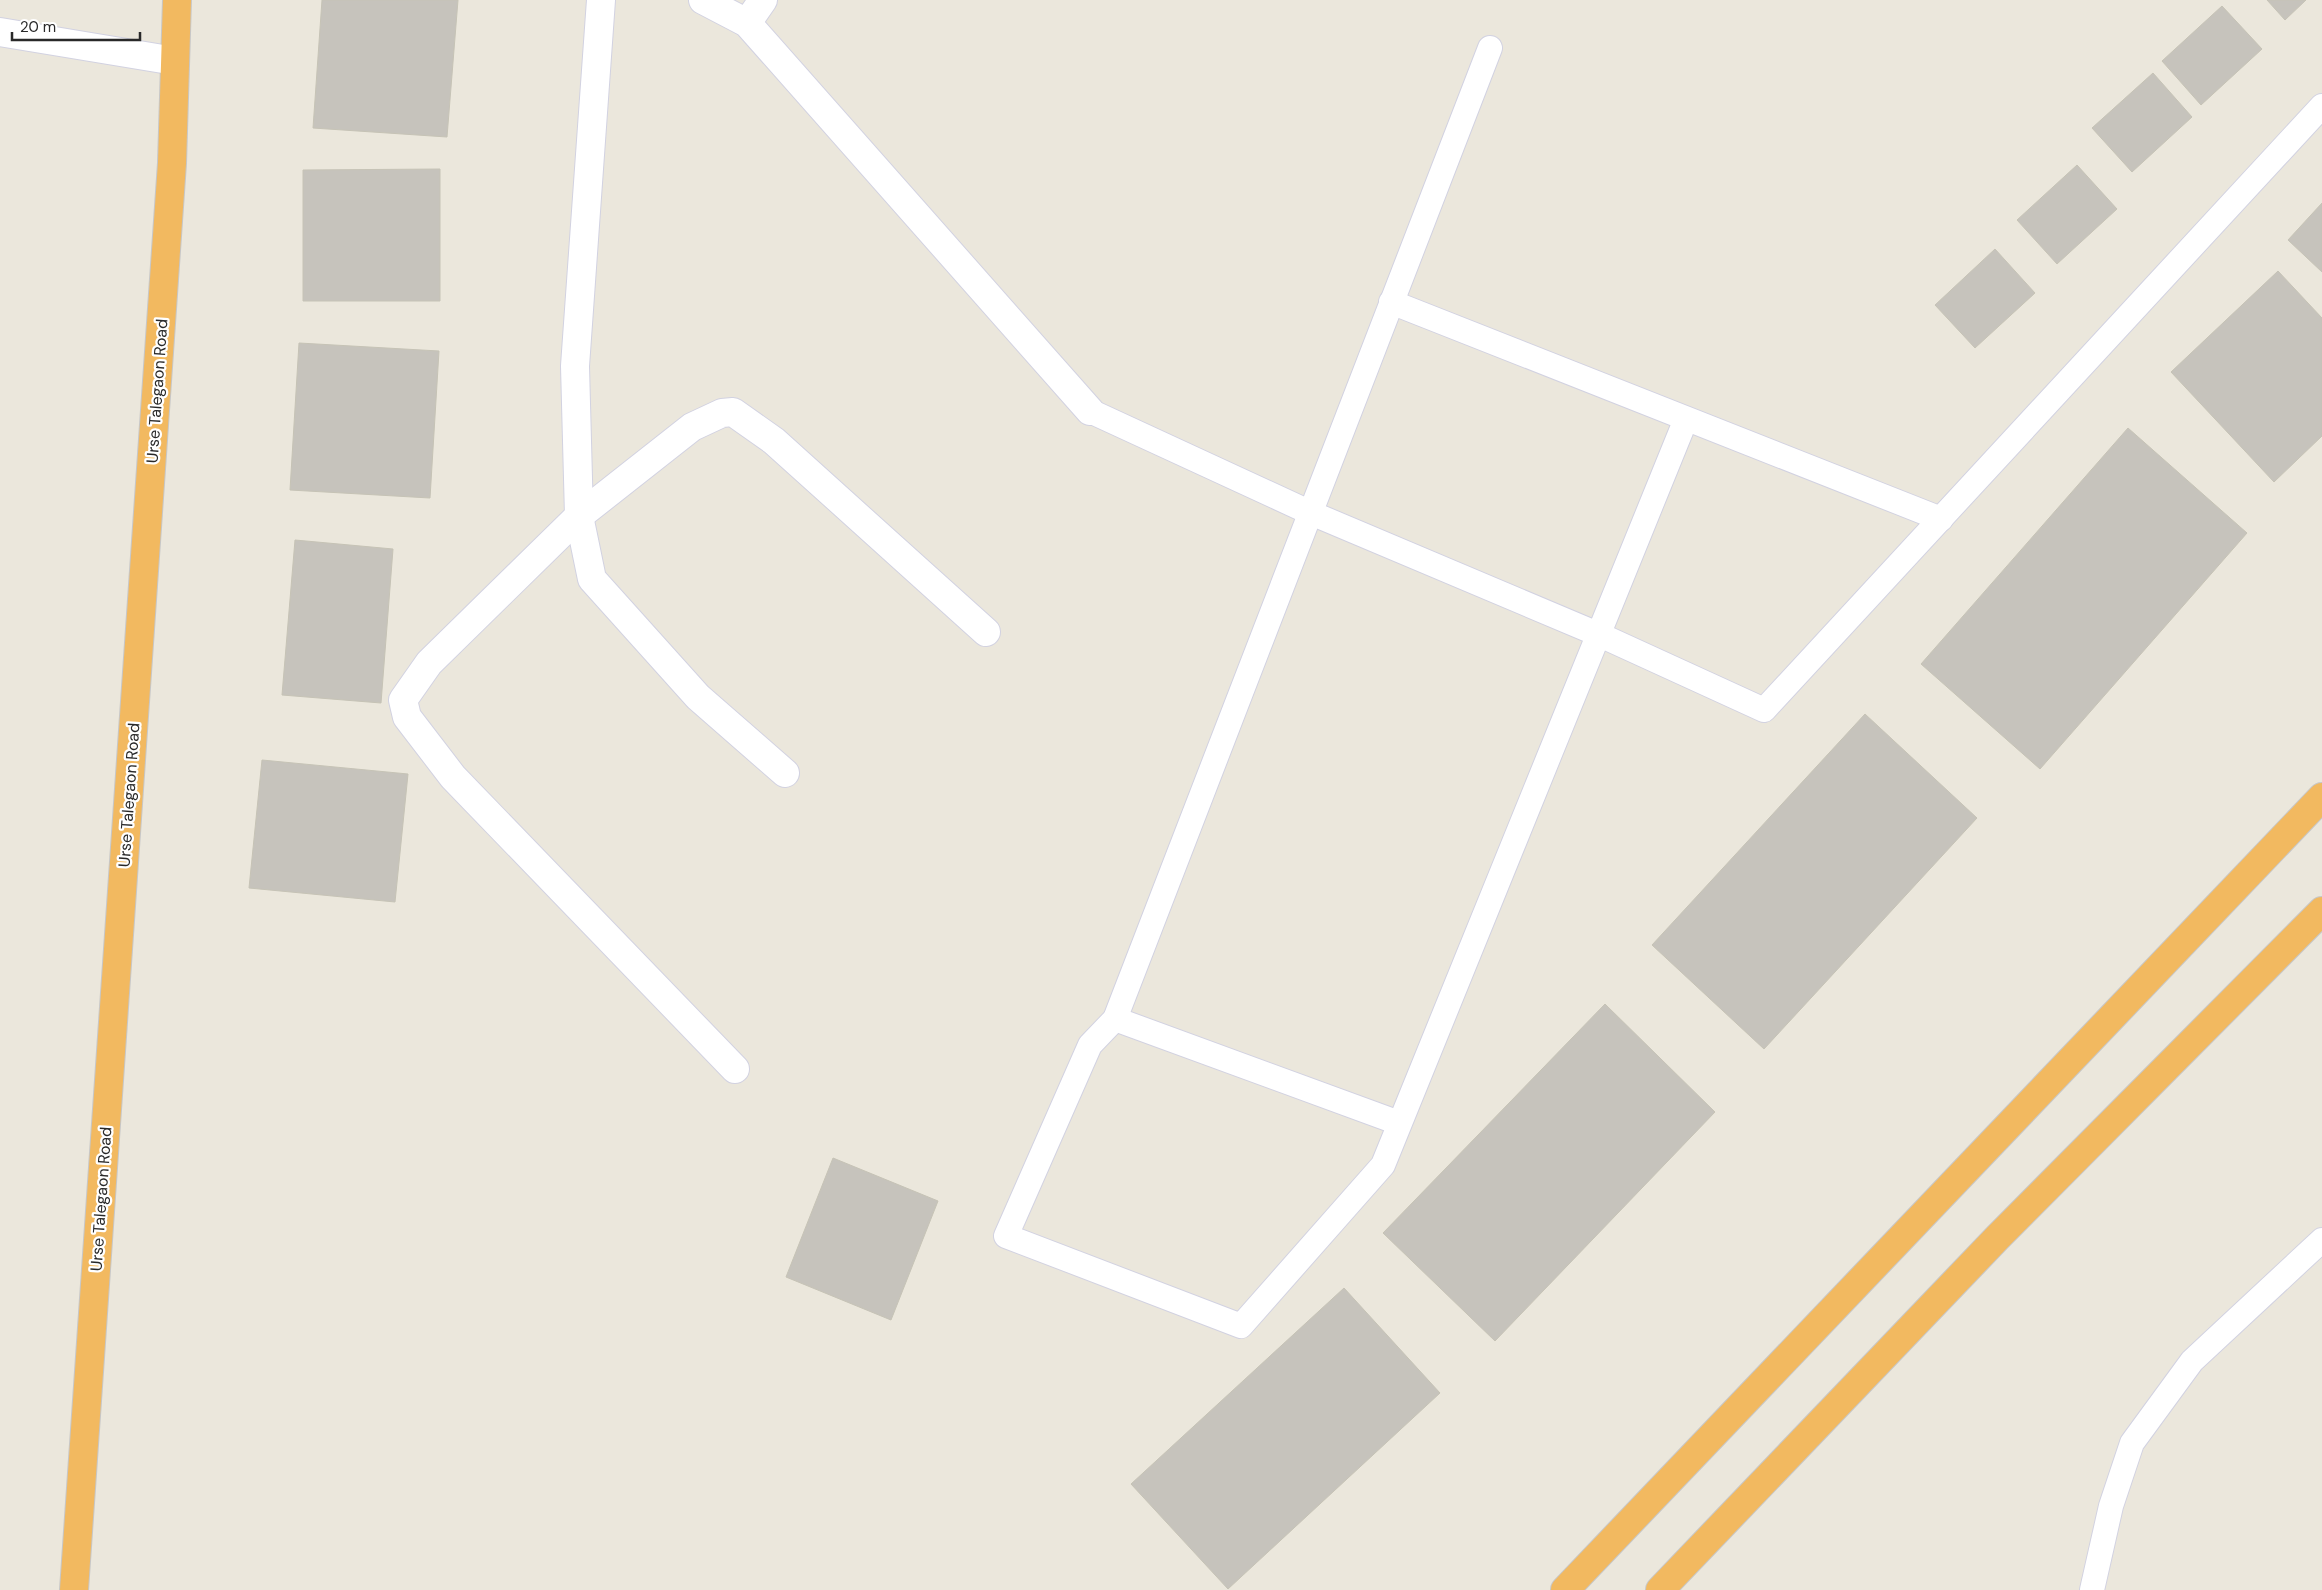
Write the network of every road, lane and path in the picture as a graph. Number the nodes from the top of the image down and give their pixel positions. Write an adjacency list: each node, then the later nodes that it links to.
1 (177, 0): 8 (highway, Urse Talegaon Road)
2 (601, 0): 14 (street)
3 (702, 0): 5 (street)
4 (763, 0): 5 (street)
5 (747, 24): 11 (street)
6 (0, 32): 8 (street)
7 (1490, 48): 10 (lane)
8 (175, 61): 25 (highway, Urse Talegaon Road)
9 (2322, 106): 15 (lane)
10 (1391, 302): 12 (lane); 13 (lane)
11 (1090, 411): 13 (lane)
12 (1686, 419): 15 (lane); 17 (lane)
13 (1311, 513): 17 (lane); 21 (lane)
14 (579, 516): 16 (street); 18 (street); 22 (street)
15 (1940, 519): 17 (lane)
16 (986, 632)
17 (1600, 635): 23 (lane)
18 (785, 773)
19 (2322, 797): 26 (highway)
20 (2322, 911): 27 (highway)
21 (1115, 1019): 23 (lane); 23 (lane)
22 (735, 1069)
23 (1399, 1123)
24 (2322, 1240): 28 (lane)
25 (74, 1590)
26 (1565, 1590)
27 (1660, 1590)
28 (2092, 1590)

